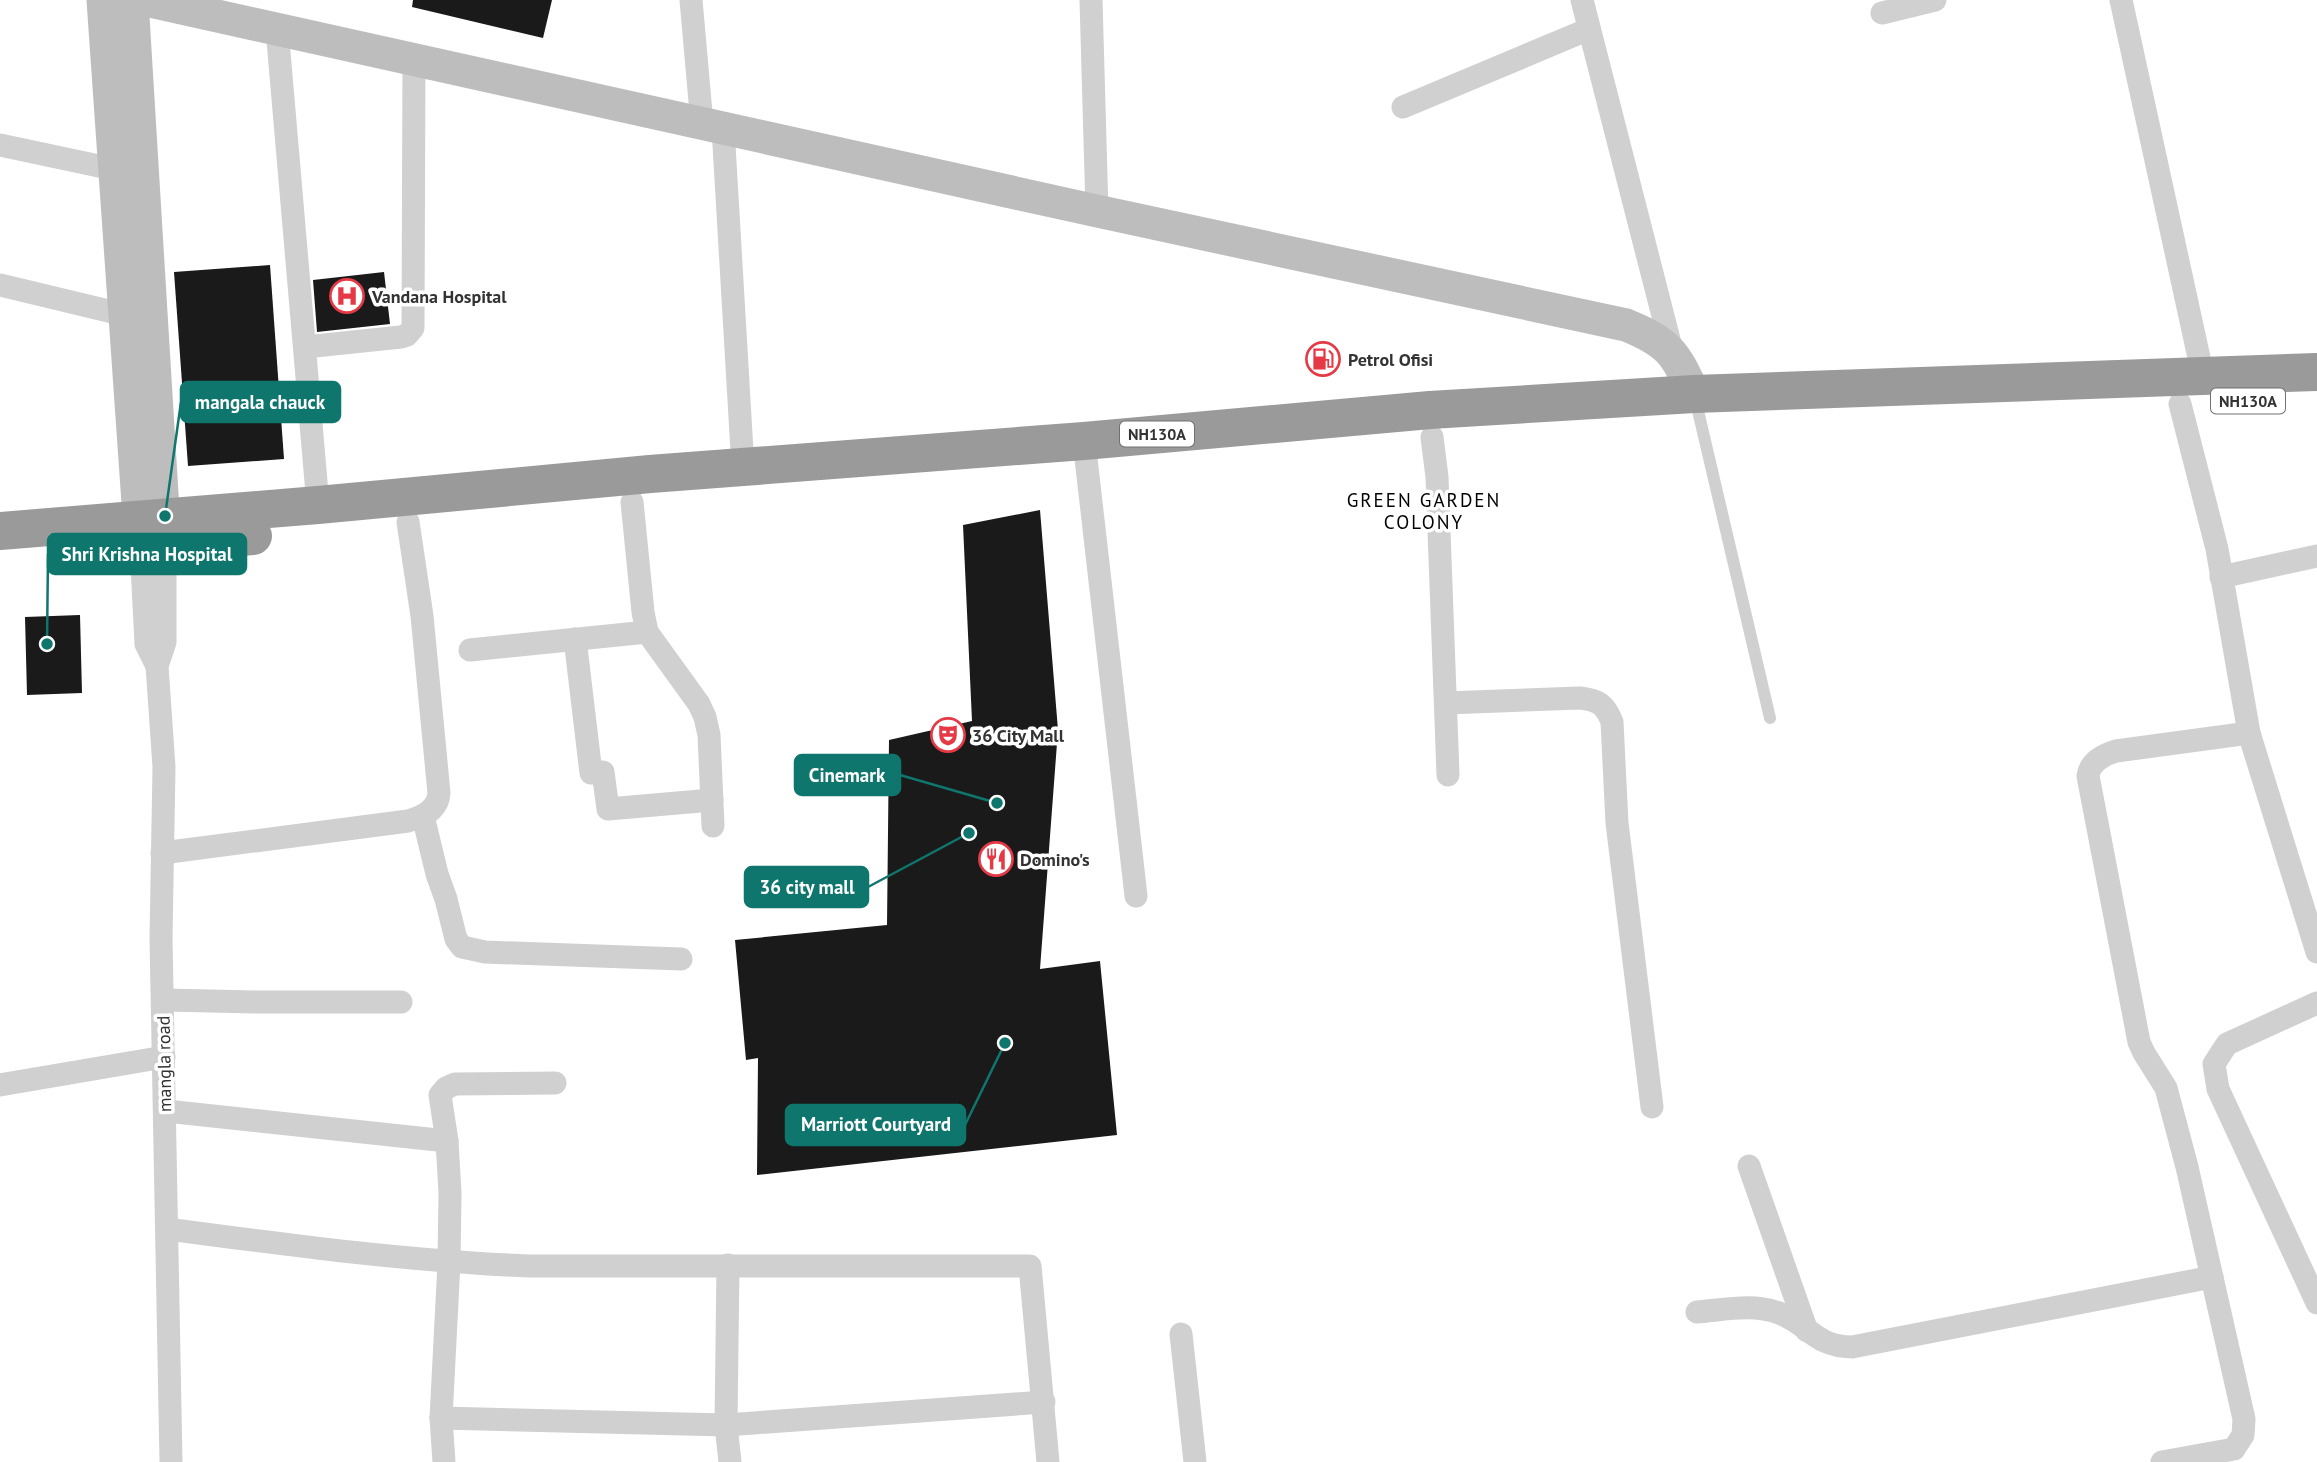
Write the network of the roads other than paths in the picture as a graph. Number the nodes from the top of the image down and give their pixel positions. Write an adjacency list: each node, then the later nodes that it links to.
1 (103, 0): 16 (street)
2 (132, 0): 33 (street)
3 (145, 0): 10 (street)
4 (691, 0): 14 (street)
5 (1091, 0): 17 (street)
6 (1582, 0): 11 (street)
7 (1935, 0): 9 (street)
8 (2121, 0): 23 (street)
9 (1882, 13)
10 (277, 29): 12 (street); 20 (street)
11 (1589, 29): 13 (street); 21 (street)
12 (414, 60): 14 (street); 20 (street)
13 (1403, 107)
14 (713, 126): 17 (street); 28 (street)
15 (0, 145): 16 (street)
16 (113, 169): 19 (street)
17 (1097, 211): 21 (street)
18 (0, 285): 19 (street)
19 (125, 315): 33 (street)
20 (306, 347): 30 (street)
21 (1672, 351): 25 (street)
22 (2317, 372): 23 (highway, NH130A)
23 (2191, 390): 24 (highway, NH130A); 25 (highway, NH130A); 36 (street)
24 (2317, 398)
25 (1697, 407): 26 (highway, NH130A); 27 (highway, NH130A); 41 (lane)
26 (1432, 437): 27 (highway, NH130A); 40 (street)
27 (1086, 452): 28 (highway, NH130A); 29 (highway, NH130A); 48 (street)
28 (743, 468): 29 (highway, NH130A)
29 (645, 492): 30 (highway, NH130A); 31 (highway, NH130A); 37 (street)
30 (318, 505): 33 (highway, NH130A)
31 (408, 522): 33 (highway, NH130A); 45 (street)
32 (0, 531): 33 (highway, NH130A)
33 (152, 531): 34 (highway, NH130A); 47 (street, mangla road)
34 (0, 556)
35 (2317, 556): 36 (street)
36 (2221, 578): 42 (street)
37 (647, 632): 38 (street); 44 (street)
38 (575, 639): 39 (street); 44 (street)
39 (470, 650)
40 (1446, 703): 43 (street); 58 (street)
41 (1770, 718)
42 (2249, 733): 49 (street); 65 (street)
43 (1448, 775)
44 (712, 800): 46 (street)
45 (423, 816): 47 (street); 51 (street)
46 (713, 826)
47 (162, 853): 52 (street, mangla road)
48 (1136, 896)
49 (2310, 906): 50 (street)
50 (2317, 952)
51 (681, 959)
52 (163, 1000): 53 (street); 55 (street, mangla road)
53 (401, 1002)
54 (2317, 1003): 66 (street)
55 (164, 1056): 57 (street); 59 (street, mangla road)
56 (555, 1083): 60 (street)
57 (0, 1085)
58 (1652, 1107)
59 (166, 1111): 60 (street); 62 (street, mangla road)
60 (447, 1142): 63 (street)
61 (1749, 1166): 68 (street)
62 (168, 1229): 63 (street); 74 (street, mangla road)
63 (449, 1263): 64 (street); 71 (street)
64 (728, 1265): 70 (street); 72 (street)
65 (2212, 1277): 68 (street); 73 (street)
66 (2317, 1303)
67 (1696, 1312): 68 (street)
68 (1807, 1332)
69 (1181, 1334): 78 (street)
70 (1044, 1402): 72 (street); 77 (street)
71 (441, 1418): 72 (street); 75 (street)
72 (726, 1425): 76 (street)
73 (2233, 1455): 79 (street)
74 (171, 1462)
75 (444, 1462)
76 (730, 1462)
77 (1048, 1462)
78 (1195, 1462)
79 (2162, 1462)

